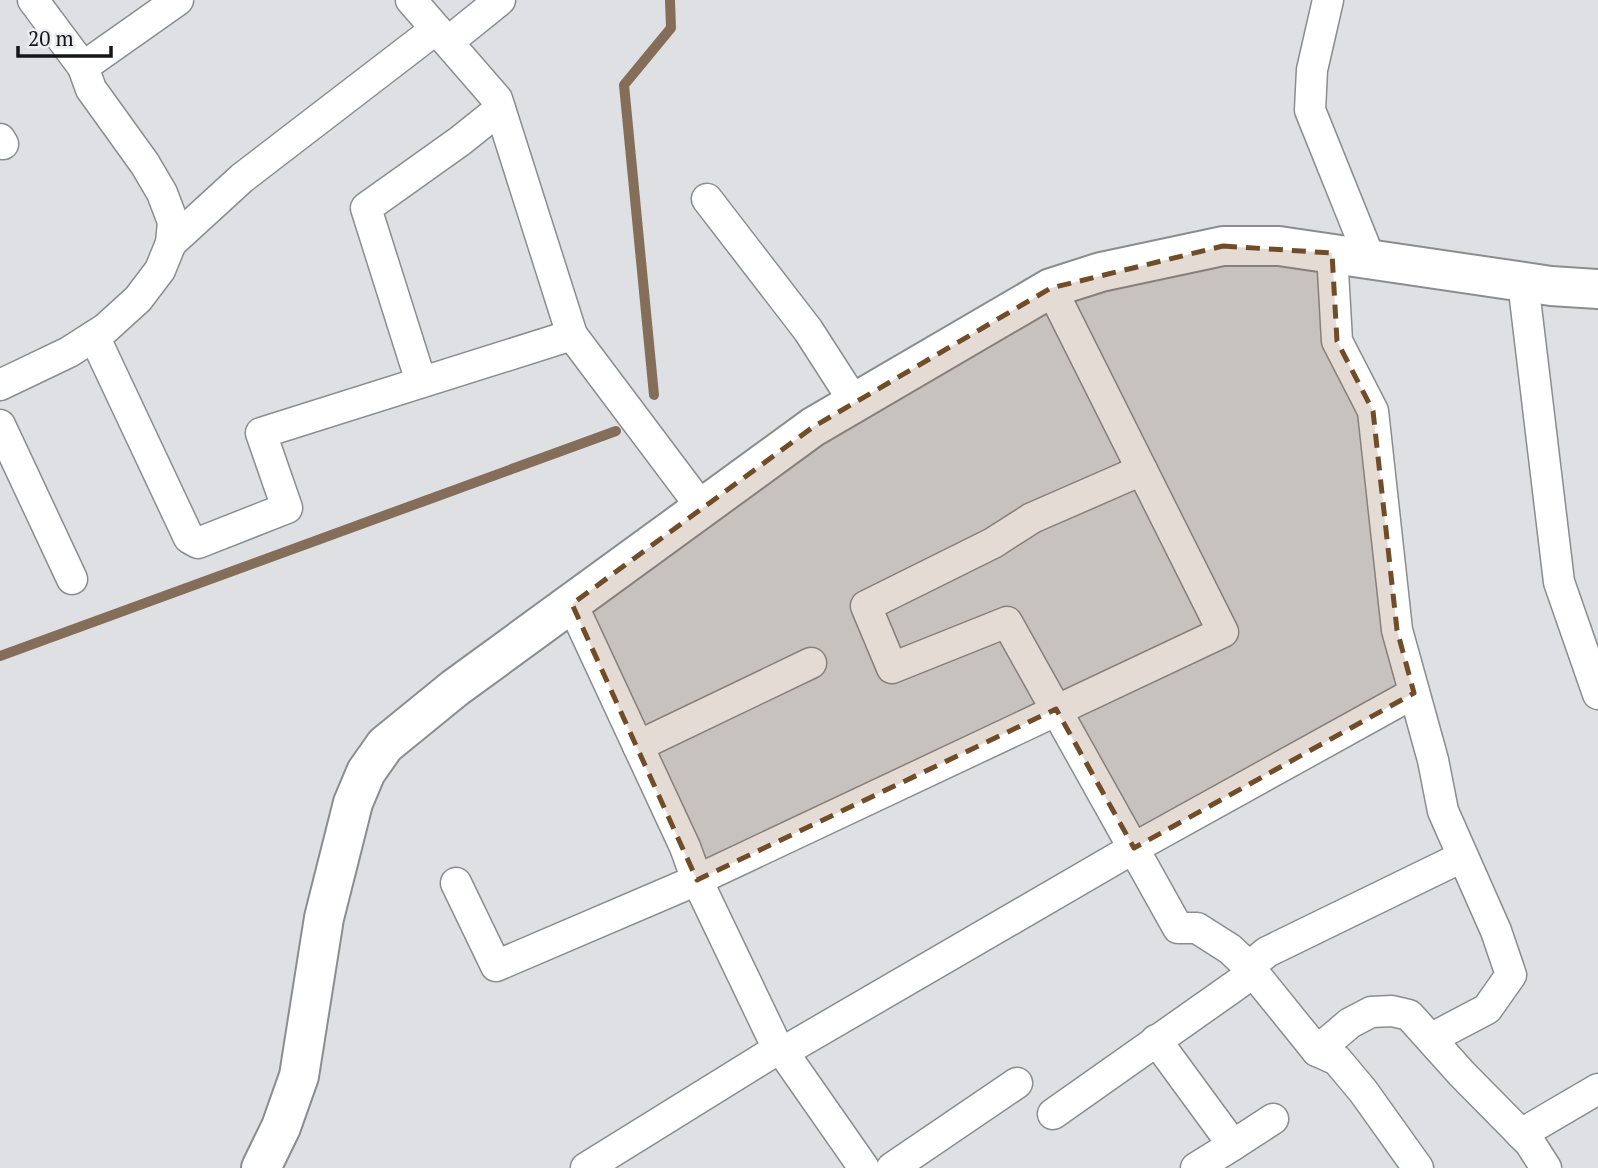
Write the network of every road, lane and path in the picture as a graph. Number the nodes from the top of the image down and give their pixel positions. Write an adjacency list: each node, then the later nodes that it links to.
1 (33, 0): 7 (street)
2 (178, 0): 7 (street)
3 (411, 0): 6 (street)
4 (500, 0): 6 (street)
5 (1328, 0): 12 (street)
6 (442, 36): 8 (street); 10 (street)
7 (83, 67): 10 (street)
8 (500, 108): 16 (street); 18 (street)
9 (707, 199): 20 (street)
10 (171, 243): 17 (street)
11 (1332, 253): 12 (main road); 14 (main road); 27 (street)
12 (1370, 259): 13 (main road)
13 (1523, 282): 15 (main road); 28 (street)
14 (1051, 288): 20 (main road); 22 (street)
15 (1598, 289)
16 (572, 335): 18 (street); 23 (street)
17 (94, 337): 18 (street); 19 (street)
18 (421, 382)
19 (0, 385)
20 (855, 403): 23 (main road)
21 (0, 425): 24 (street)
22 (1142, 470): 29 (street); 29 (street)
23 (702, 508): 25 (main road)
24 (72, 579)
25 (572, 604): 30 (street); 46 (main road)
26 (811, 663): 30 (street)
27 (1414, 693): 31 (street); 32 (street)
28 (1598, 694)
29 (1056, 709): 31 (street); 33 (street)
30 (638, 747): 33 (street)
31 (1134, 848): 35 (street); 38 (street)
32 (1462, 857): 35 (street); 36 (street)
33 (697, 880): 34 (street); 38 (street)
34 (456, 883)
35 (1251, 970): 37 (street); 39 (street)
36 (1432, 1038): 39 (street); 44 (street)
37 (1156, 1040): 42 (street); 45 (street)
38 (780, 1050): 47 (street); 48 (street)
39 (1317, 1051): 51 (street)
40 (1017, 1083): 49 (street)
41 (1598, 1089): 44 (street)
42 (1053, 1114)
43 (1273, 1119): 45 (street)
44 (1521, 1134): 52 (street)
45 (1233, 1145): 50 (street)
46 (261, 1168)
47 (586, 1168)
48 (864, 1168)
49 (892, 1168)
50 (1196, 1168)
51 (1418, 1168)
52 (1546, 1168)

